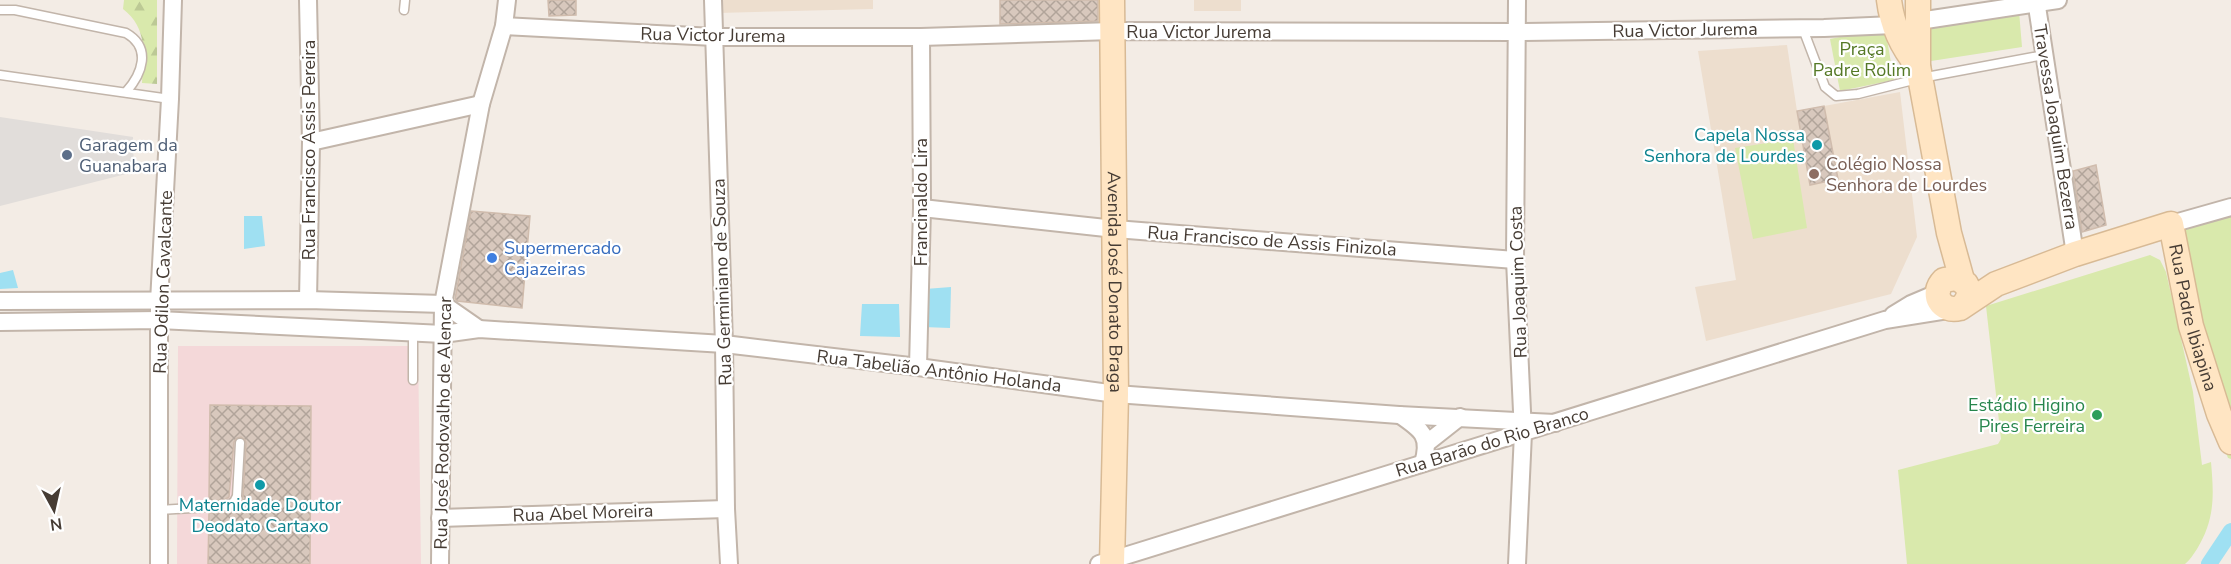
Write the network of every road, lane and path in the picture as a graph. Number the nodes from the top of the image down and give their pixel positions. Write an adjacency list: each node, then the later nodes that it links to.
1 (173, 0): 25 (street, Rua Odilon Cavalcante)
2 (308, 0): 27 (street, Rua Francisco Assis Pereira)
3 (405, 0): 12 (lane)
4 (507, 0): 15 (street, Rua José Rodovalho de Alencar)
5 (713, 0): 19 (street, Rua Germiniano de Souza)
6 (1112, 0): 17 (main road, Avenida José Donato Braga)
7 (1517, 0): 18 (street, Rua Joaquim Costa)
8 (1889, 0): 14 (main road)
9 (2058, 0): 10 (street)
10 (2036, 2): 13 (street); 21 (street, Travessa Joaquim Bezerra)
11 (0, 10): 24 (lane)
12 (404, 10)
13 (1918, 10): 22 (main road)
14 (1894, 25): 16 (street, Rua Victor Jurema); 22 (main road)
15 (504, 26): 19 (street, Rua Victor Jurema); 26 (street, Rua José Rodovalho de Alencar)
16 (1803, 29): 18 (street, Rua Victor Jurema); 22 (lane)
17 (1113, 32): 18 (street, Rua Victor Jurema); 20 (street, Rua Victor Jurema); 31 (main road, Avenida José Donato Braga)
18 (1518, 32): 34 (street, Rua Joaquim Costa)
19 (714, 37): 20 (street, Rua Victor Jurema); 51 (street, Rua Germiniano de Souza)
20 (921, 37): 29 (street, Francinaldo Lira)
21 (2044, 55): 22 (lane); 33 (street, Travessa Joaquim Bezerra)
22 (1920, 72): 32 (main road)
23 (0, 75): 24 (lane)
24 (126, 92): 25 (lane)
25 (170, 99): 41 (street, Rua Odilon Cavalcante)
26 (481, 105): 27 (street); 42 (street, Rua José Rodovalho de Alencar)
27 (311, 142): 39 (street, Rua Francisco Assis Pereira)
28 (2231, 207): 30 (street)
29 (922, 208): 31 (street, Rua Francisco de Assis Finizola); 52 (street, Francinaldo Lira)
30 (2171, 224): 33 (main road); 58 (main road, Rua Padre Ibiapina)
31 (1115, 229): 34 (street, Rua Francisco de Assis Finizola); 54 (main road, Avenida José Donato Braga)
32 (1949, 232): 35 (main road); 37 (main road)
33 (2075, 254): 36 (main road)
34 (1515, 260): 57 (street, Rua Joaquim Costa)
35 (1964, 282): 36 (main road); 37 (main road); 43 (main road)
36 (1996, 284): 43 (main road)
37 (1937, 291): 43 (main road); 45 (street, Rua Barāo do Rio Branco)
38 (267, 300): 39 (street); 41 (street); 47 (street)
39 (308, 300): 42 (street)
40 (0, 301): 41 (street)
41 (159, 302): 44 (street, Rua Odilon Cavalcante)
42 (443, 304): 48 (street); 50 (street, Rua José Rodovalho de Alencar)
43 (1958, 308): 45 (street, Rua Barāo do Rio Branco)
44 (159, 320): 46 (street, Rua Tabelião Antônio Holanda); 47 (street, Rua Tabelião Antônio Holanda); 63 (street, Rua Odilon Cavalcante)
45 (1885, 320): 57 (street, Rua Barāo do Rio Branco)
46 (0, 322)
47 (268, 325): 49 (street, Rua Tabelião Antônio Holanda)
48 (479, 329): 50 (street, Rua Tabelião Antônio Holanda); 51 (street, Rua Tabelião Antônio Holanda)
49 (413, 332): 50 (street, Rua Tabelião Antônio Holanda); 53 (lane)
50 (443, 334): 64 (street, Rua José Rodovalho de Alencar)
51 (724, 344): 52 (street, Rua Tabelião Antônio Holanda); 62 (street, Rua Germiniano de Souza)
52 (918, 367): 54 (street, Rua Tabelião Antônio Holanda)
53 (413, 380)
54 (1116, 394): 55 (street, Rua Tabelião Antônio Holanda); 65 (main road, Avenida José Donato Braga)
55 (1399, 415): 56 (street, Rua Tabelião Antônio Holanda); 60 (street)
56 (1460, 417): 57 (street, Rua Tabelião Antônio Holanda); 60 (street)
57 (1523, 427): 61 (street, Rua Barāo do Rio Branco); 69 (street, Rua Joaquim Costa)
58 (2231, 442)
59 (240, 443): 63 (lane)
60 (1427, 443): 61 (street)
61 (1423, 463): 65 (street, Rua Barāo do Rio Branco)
62 (726, 509): 64 (street, Rua Abel Moreira); 68 (street, Rua Germiniano de Souza)
63 (159, 510): 66 (street, Rua Odilon Cavalcante)
64 (440, 518): 67 (street, Rua José Rodovalho de Alencar)
65 (1108, 562)
66 (159, 564)
67 (440, 564)
68 (729, 564)
69 (1516, 564)

